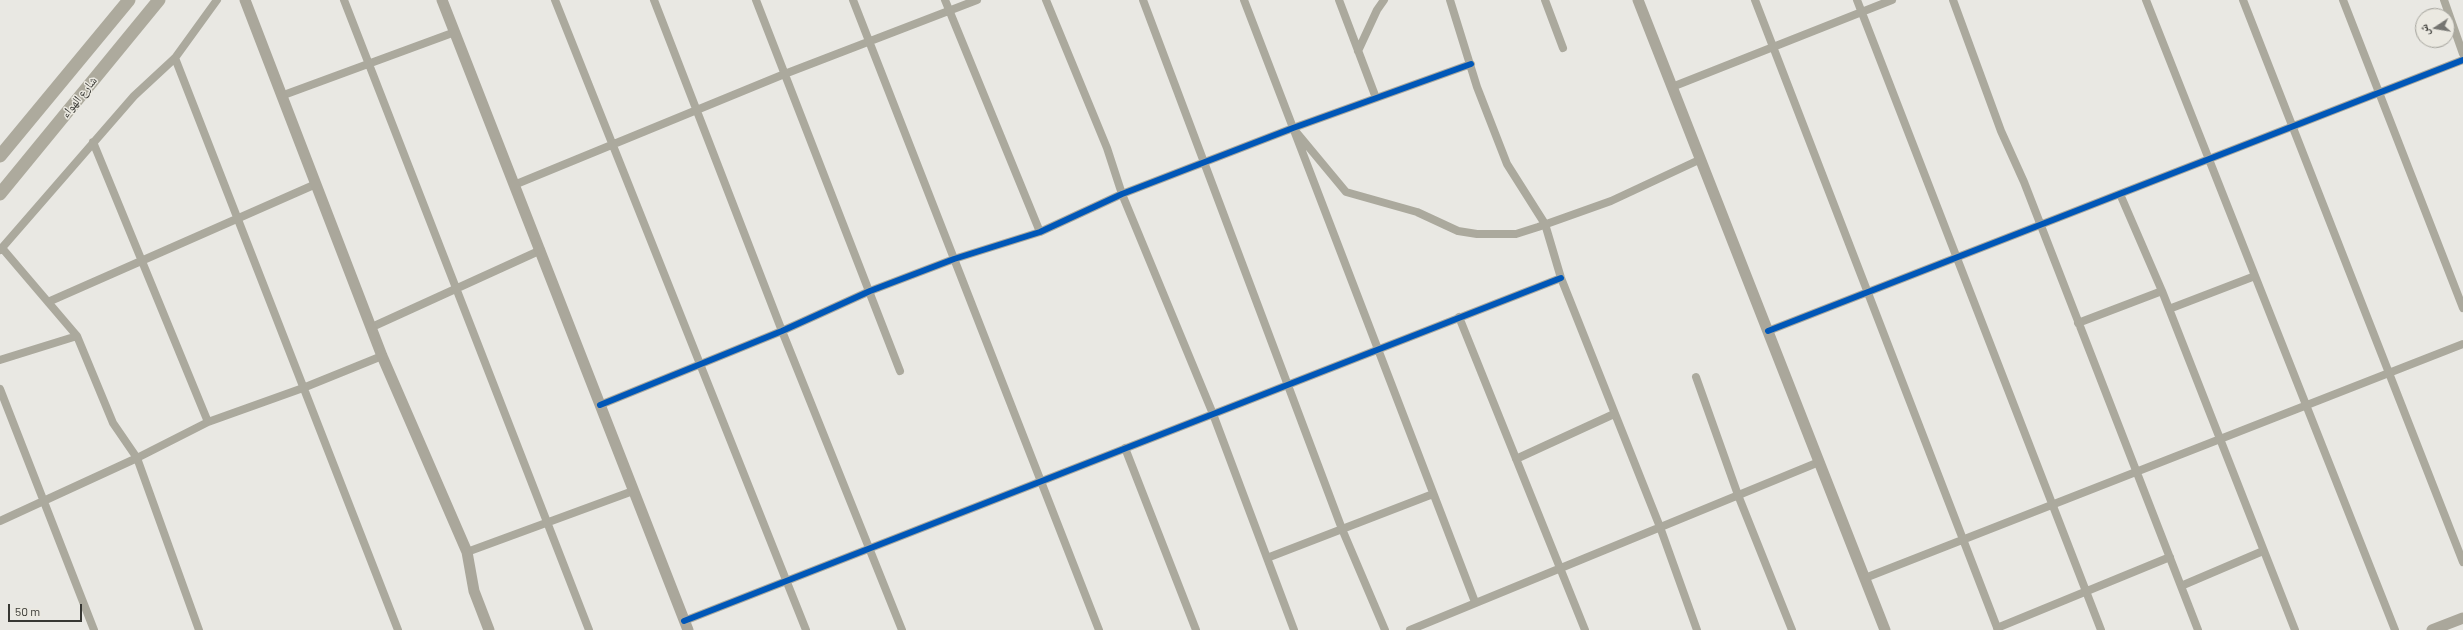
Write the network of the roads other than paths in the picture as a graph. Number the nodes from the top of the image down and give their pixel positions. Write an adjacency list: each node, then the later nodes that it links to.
1 (129, 0): 51 (main road, شارع الهواء)
2 (158, 0): 57 (main road, شارع الهواء)
3 (216, 0): 37 (street)
4 (245, 0): 44 (street)
5 (344, 0): 39 (street)
6 (442, 0): 31 (street)
7 (556, 0): 50 (street)
8 (654, 0): 46 (street)
9 (756, 0): 41 (street)
10 (853, 0): 32 (street)
11 (945, 0): 29 (street)
12 (977, 0): 29 (street)
13 (1046, 0): 58 (street)
14 (1143, 0): 54 (street)
15 (1244, 0): 47 (street)
16 (1339, 0): 35 (street)
17 (1384, 0): 35 (street)
18 (1450, 0): 40 (street)
19 (1545, 0): 34 (street)
20 (1638, 0): 42 (street)
21 (1755, 0): 33 (street)
22 (1857, 0): 30 (street)
23 (1892, 0): 30 (street)
24 (1953, 0): 62 (street)
25 (2146, 0): 53 (street)
26 (2243, 0): 48 (street)
27 (2344, 0): 43 (street)
28 (2444, 0): 36 (street)
29 (949, 11): 32 (street); 63 (street)
30 (1862, 12): 33 (street); 66 (street)
31 (455, 32): 39 (street); 56 (street)
32 (869, 42): 41 (street); 67 (street)
33 (1773, 47): 42 (street); 74 (street)
34 (1563, 48)
35 (1358, 51): 45 (street)
36 (2463, 54)
37 (175, 58): 49 (street); 60 (street)
38 (2463, 60): 43 (street)
39 (369, 62): 44 (street); 71 (street)
40 (1471, 64): 45 (street); 61 (street)
41 (784, 74): 46 (street); 72 (street)
42 (1672, 87): 52 (street)
43 (2380, 93): 48 (street); 76 (street)
44 (282, 96): 55 (street)
45 (1376, 98): 47 (street)
46 (696, 109): 50 (street); 81 (street)
47 (1293, 128): 54 (street); 61 (street); 85 (street)
48 (2292, 128): 53 (street); 90 (street)
49 (93, 142): 64 (street); 68 (street)
50 (613, 144): 56 (street); 88 (street)
51 (0, 156)
52 (1701, 159): 61 (street); 82 (street)
53 (2209, 159): 59 (street); 69 (street)
54 (1204, 164): 58 (street); 92 (street)
55 (316, 184): 60 (street); 80 (street)
56 (514, 185): 65 (street)
57 (0, 194)
58 (1122, 194): 63 (street); 97 (street)
59 (2120, 194): 62 (street); 73 (street)
60 (238, 219): 68 (street); 93 (street)
61 (1545, 224): 70 (street)
62 (2040, 225): 66 (street); 79 (street)
63 (1040, 232): 67 (street)
64 (1, 249): 75 (street)
65 (541, 250): 71 (street); 95 (street)
66 (1957, 258): 74 (street); 111 (street)
67 (954, 259): 72 (street); 106 (street)
68 (143, 261): 75 (street); 99 (street)
69 (2256, 276): 77 (street); 96 (street)
70 (1561, 278): 78 (street); 98 (street)
71 (456, 287): 80 (street); 113 (street)
72 (870, 291): 81 (street); 89 (street)
73 (2162, 291): 77 (street); 79 (street)
74 (1867, 292): 82 (street); 116 (street)
75 (48, 302): 83 (street)
76 (2463, 308)
77 (2168, 309): 100 (street)
78 (1459, 318): 85 (street); 103 (street)
79 (2078, 323): 105 (street)
80 (372, 327): 86 (street)
81 (782, 331): 88 (street); 117 (street)
82 (1768, 331): 104 (street)
83 (77, 336): 87 (street); 102 (street)
84 (2463, 344): 90 (street)
85 (1378, 349): 92 (street); 108 (street)
86 (382, 356): 93 (street); 119 (street)
87 (0, 360)
88 (701, 364): 95 (street); 125 (street)
89 (900, 371)
90 (2389, 373): 96 (street); 122 (street)
91 (1696, 377): 109 (street)
92 (1288, 385): 97 (street); 115 (street)
93 (303, 388): 99 (street); 135 (street)
94 (0, 389): 110 (street)
95 (600, 405): 107 (street)
96 (2307, 405): 100 (street); 152 (street)
97 (1213, 414): 101 (street); 121 (street)
98 (1614, 414): 103 (street); 114 (street)
99 (208, 422): 102 (street)
100 (2219, 440): 105 (street); 118 (street)
101 (1125, 448): 106 (street); 141 (street)
102 (138, 458): 110 (street); 134 (street)
103 (1516, 459): 123 (street)
104 (1819, 462): 109 (street); 124 (street)
105 (2136, 472): 111 (street); 120 (street)
106 (1041, 481): 117 (street); 140 (street)
107 (633, 491): 113 (street); 130 (street)
108 (1433, 494): 115 (street); 128 (street)
109 (1738, 495): 114 (street); 147 (street)
110 (44, 503): 112 (street); 133 (street)
111 (2052, 505): 116 (street); 127 (street)
112 (0, 521)
113 (546, 523): 119 (street); 137 (street)
114 (1660, 527): 123 (street); 146 (street)
115 (1342, 529): 121 (street); 143 (street)
116 (1963, 540): 124 (street); 132 (street)
117 (871, 548): 125 (street); 139 (street)
118 (2263, 551): 126 (street); 151 (street)
119 (467, 552): 136 (street)
120 (2170, 557): 126 (street); 127 (street)
121 (1267, 558): 142 (street)
122 (2463, 562)
123 (1561, 568): 128 (street); 145 (street)
124 (1865, 578): 148 (street)
125 (787, 581): 130 (street); 138 (street)
126 (2181, 586): 150 (street)
127 (2086, 592): 132 (street); 149 (street)
128 (1475, 602): 144 (street)
129 (2463, 618): 131 (street)
130 (686, 626)
131 (2450, 627): 153 (street)
132 (1997, 629)
133 (94, 630)
134 (199, 630)
135 (398, 630)
136 (489, 630)
137 (589, 630)
138 (806, 630)
139 (902, 630)
140 (1099, 630)
141 (1196, 630)
142 (1294, 630)
143 (1385, 630)
144 (1410, 630)
145 (1585, 630)
146 (1697, 630)
147 (1792, 630)
148 (1885, 630)
149 (2100, 630)
150 (2198, 630)
151 (2295, 630)
152 (2395, 630)
153 (2432, 630)

